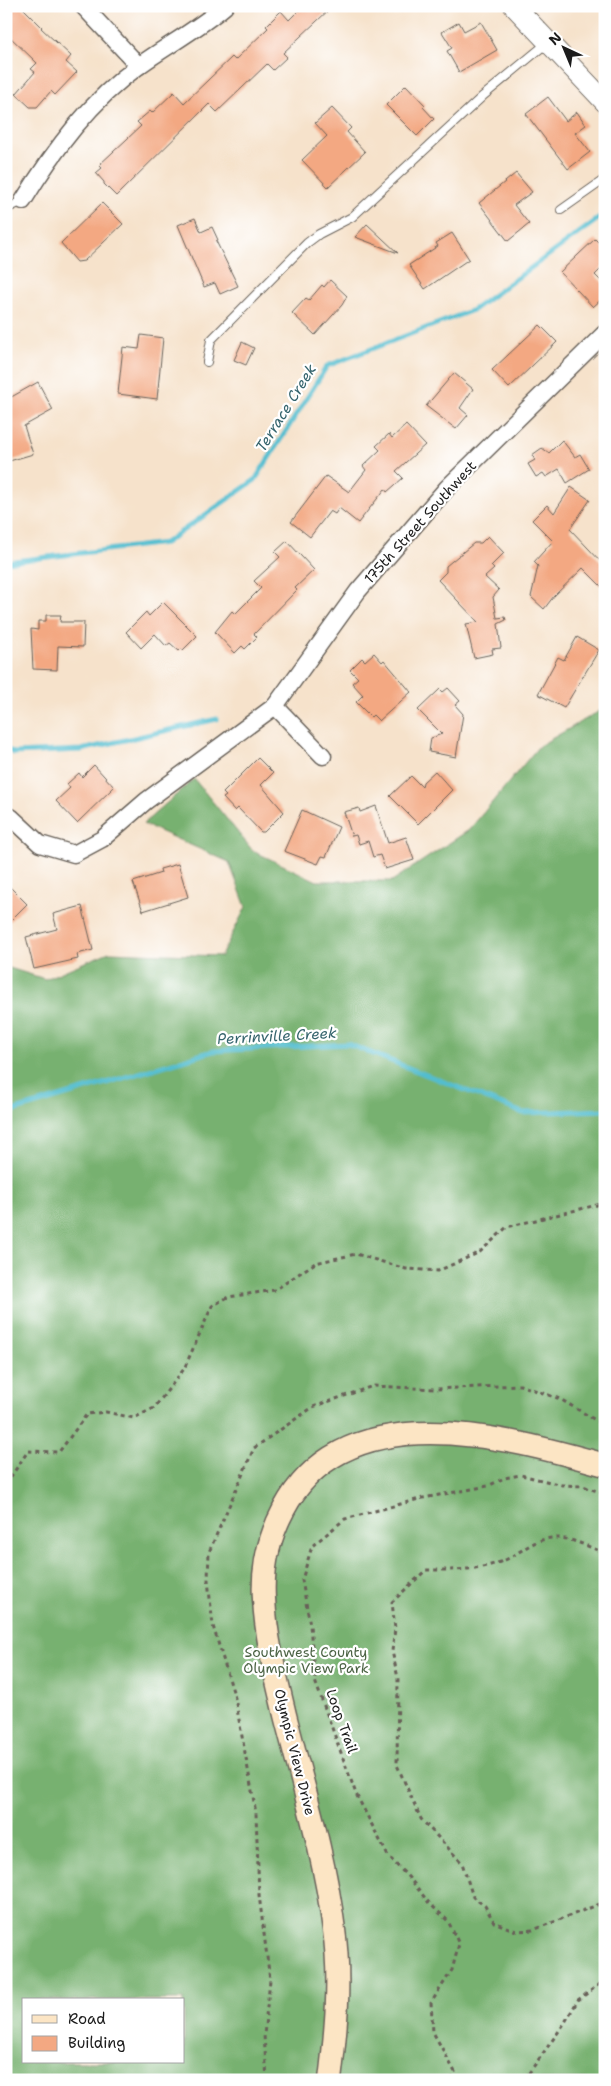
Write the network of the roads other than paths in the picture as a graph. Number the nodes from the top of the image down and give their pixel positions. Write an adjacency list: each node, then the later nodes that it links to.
1 (83, 6): 5 (street)
2 (224, 6): 5 (street)
3 (514, 6): 4 (street)
4 (548, 42): 6 (street); 12 (lane)
5 (138, 66): 8 (street)
6 (605, 102)
7 (605, 179): 10 (lane)
8 (23, 201): 9 (lane)
9 (6, 209)
10 (560, 210)
11 (605, 333): 13 (street, 175th Street Southwest)
12 (207, 362)
13 (275, 706): 14 (street); 15 (street, 175th Street Southwest)
14 (323, 756)
15 (11, 817)
16 (605, 1465): 17 (main road, Olympic View Drive)
17 (330, 2080)

